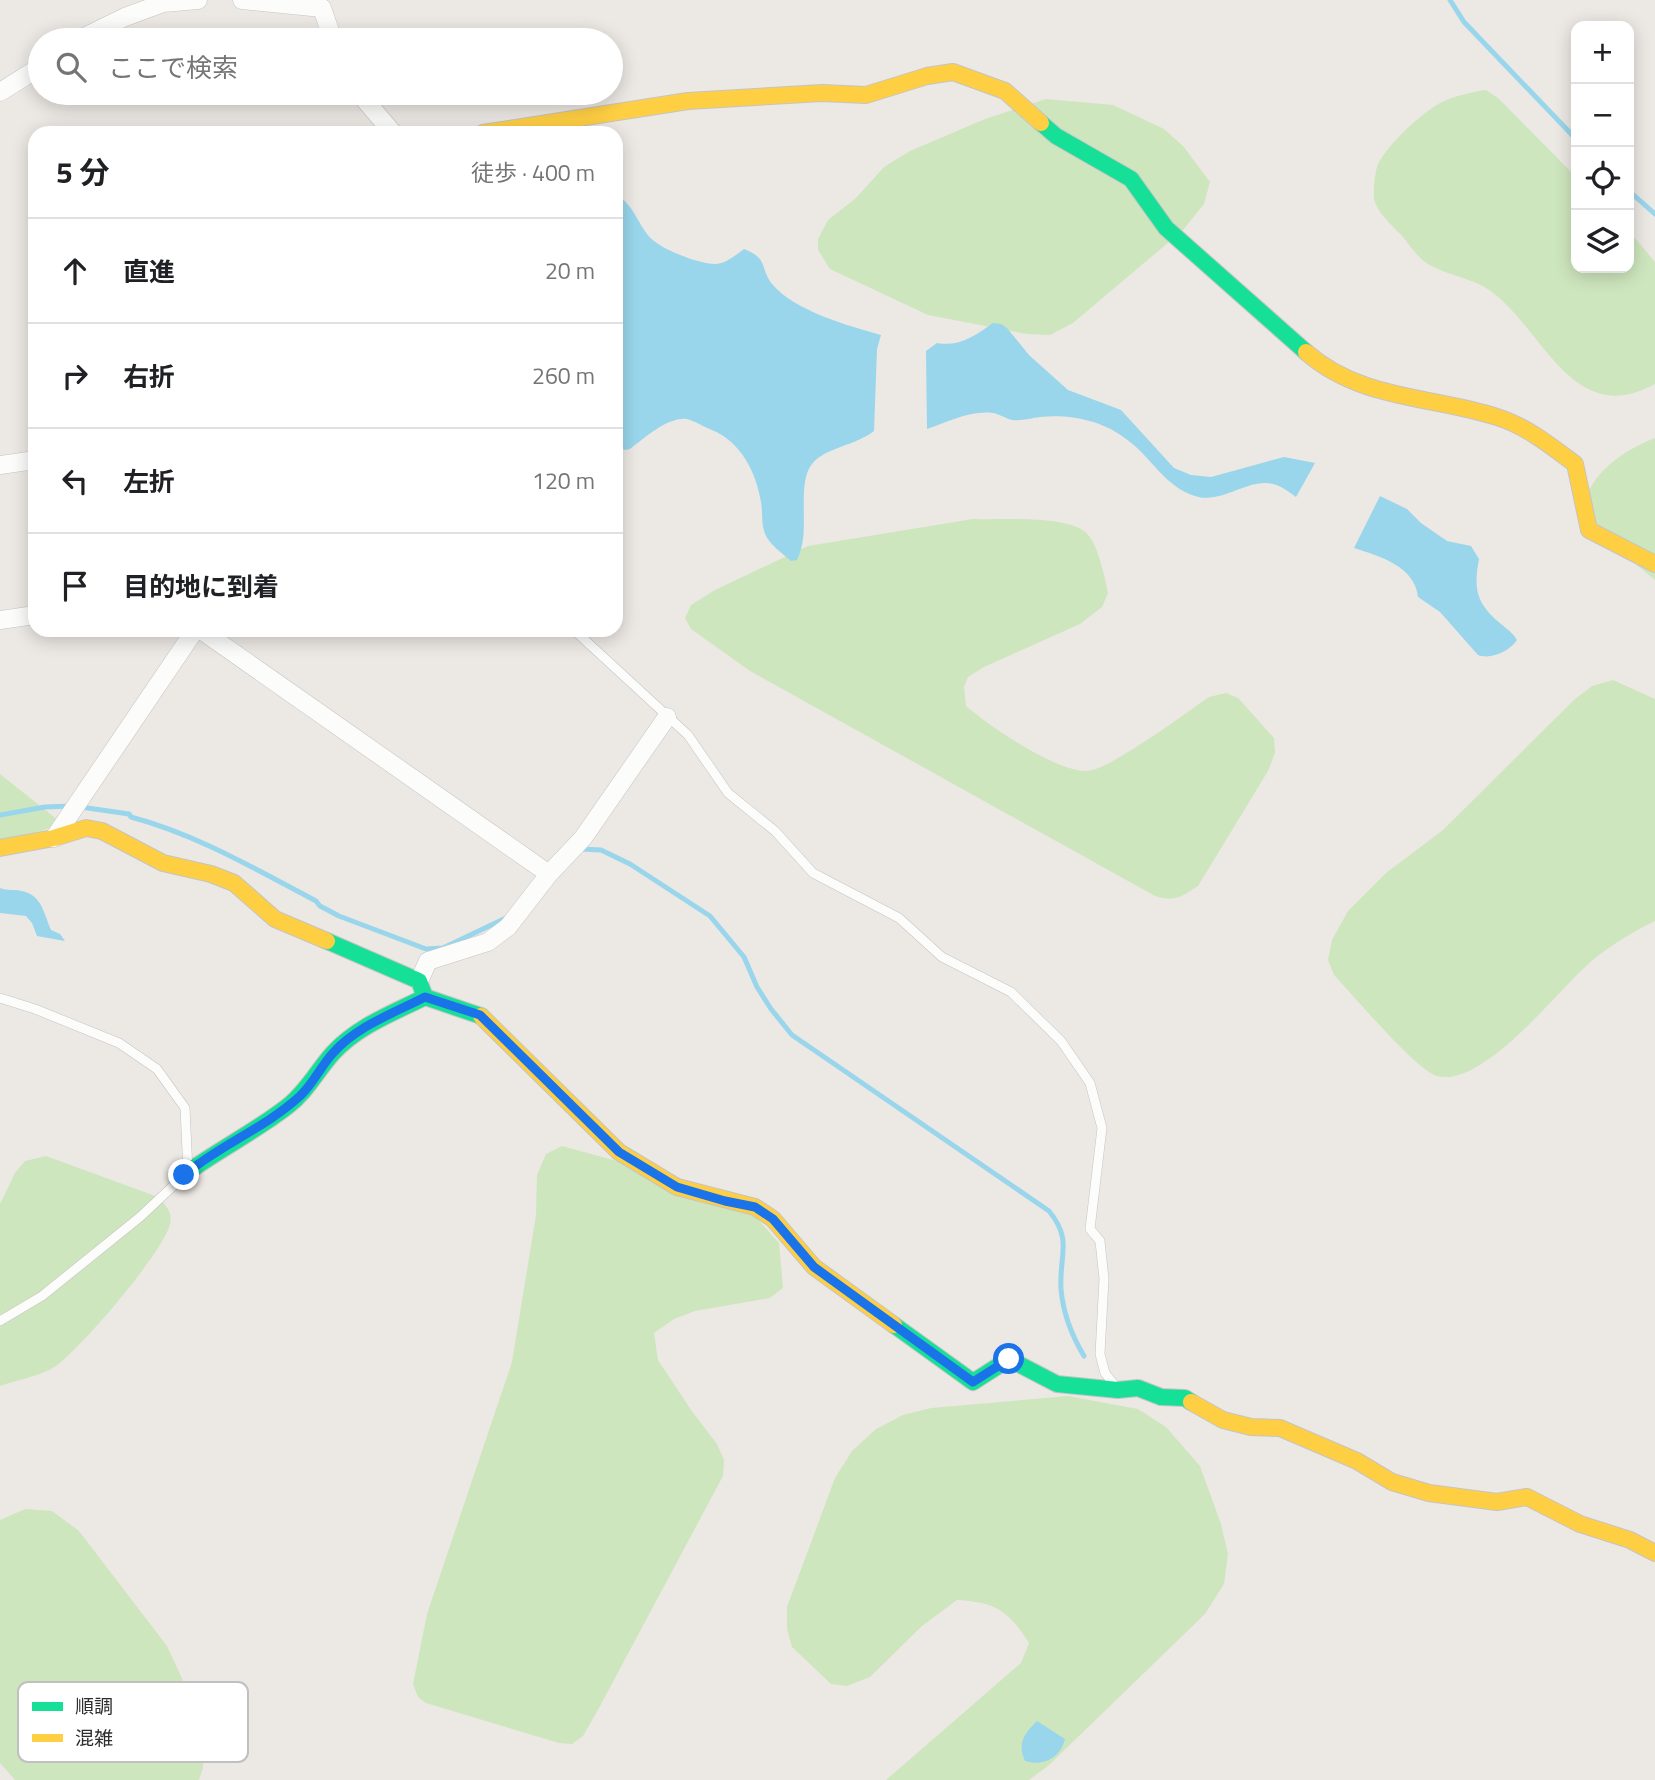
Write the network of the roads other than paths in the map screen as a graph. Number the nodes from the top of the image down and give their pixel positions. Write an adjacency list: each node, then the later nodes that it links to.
1 (198, 0): 3 (street)
2 (243, 0): 4 (street)
3 (163, 1): 5 (street)
4 (325, 4): 6 (street)
5 (103, 28)
6 (330, 28)
7 (28, 74): 8 (street)
8 (0, 92)
9 (369, 105): 10 (street)
10 (387, 126)
11 (528, 126): 14 (street)
12 (28, 461): 13 (street)
13 (0, 465)
14 (1655, 564)
15 (28, 616): 16 (street)
16 (0, 620)
17 (190, 637): 21 (street)
18 (211, 637): 23 (street)
19 (581, 637): 20 (lane)
20 (667, 717): 23 (street); 28 (lane)
21 (54, 838): 22 (street); 24 (street)
22 (0, 848)
23 (549, 874): 24 (street)
24 (422, 989): 26 (street); 28 (street)
25 (0, 998): 26 (lane)
26 (188, 1172): 27 (lane)
27 (0, 1321)
28 (1118, 1390): 29 (street)
29 (1655, 1553)

